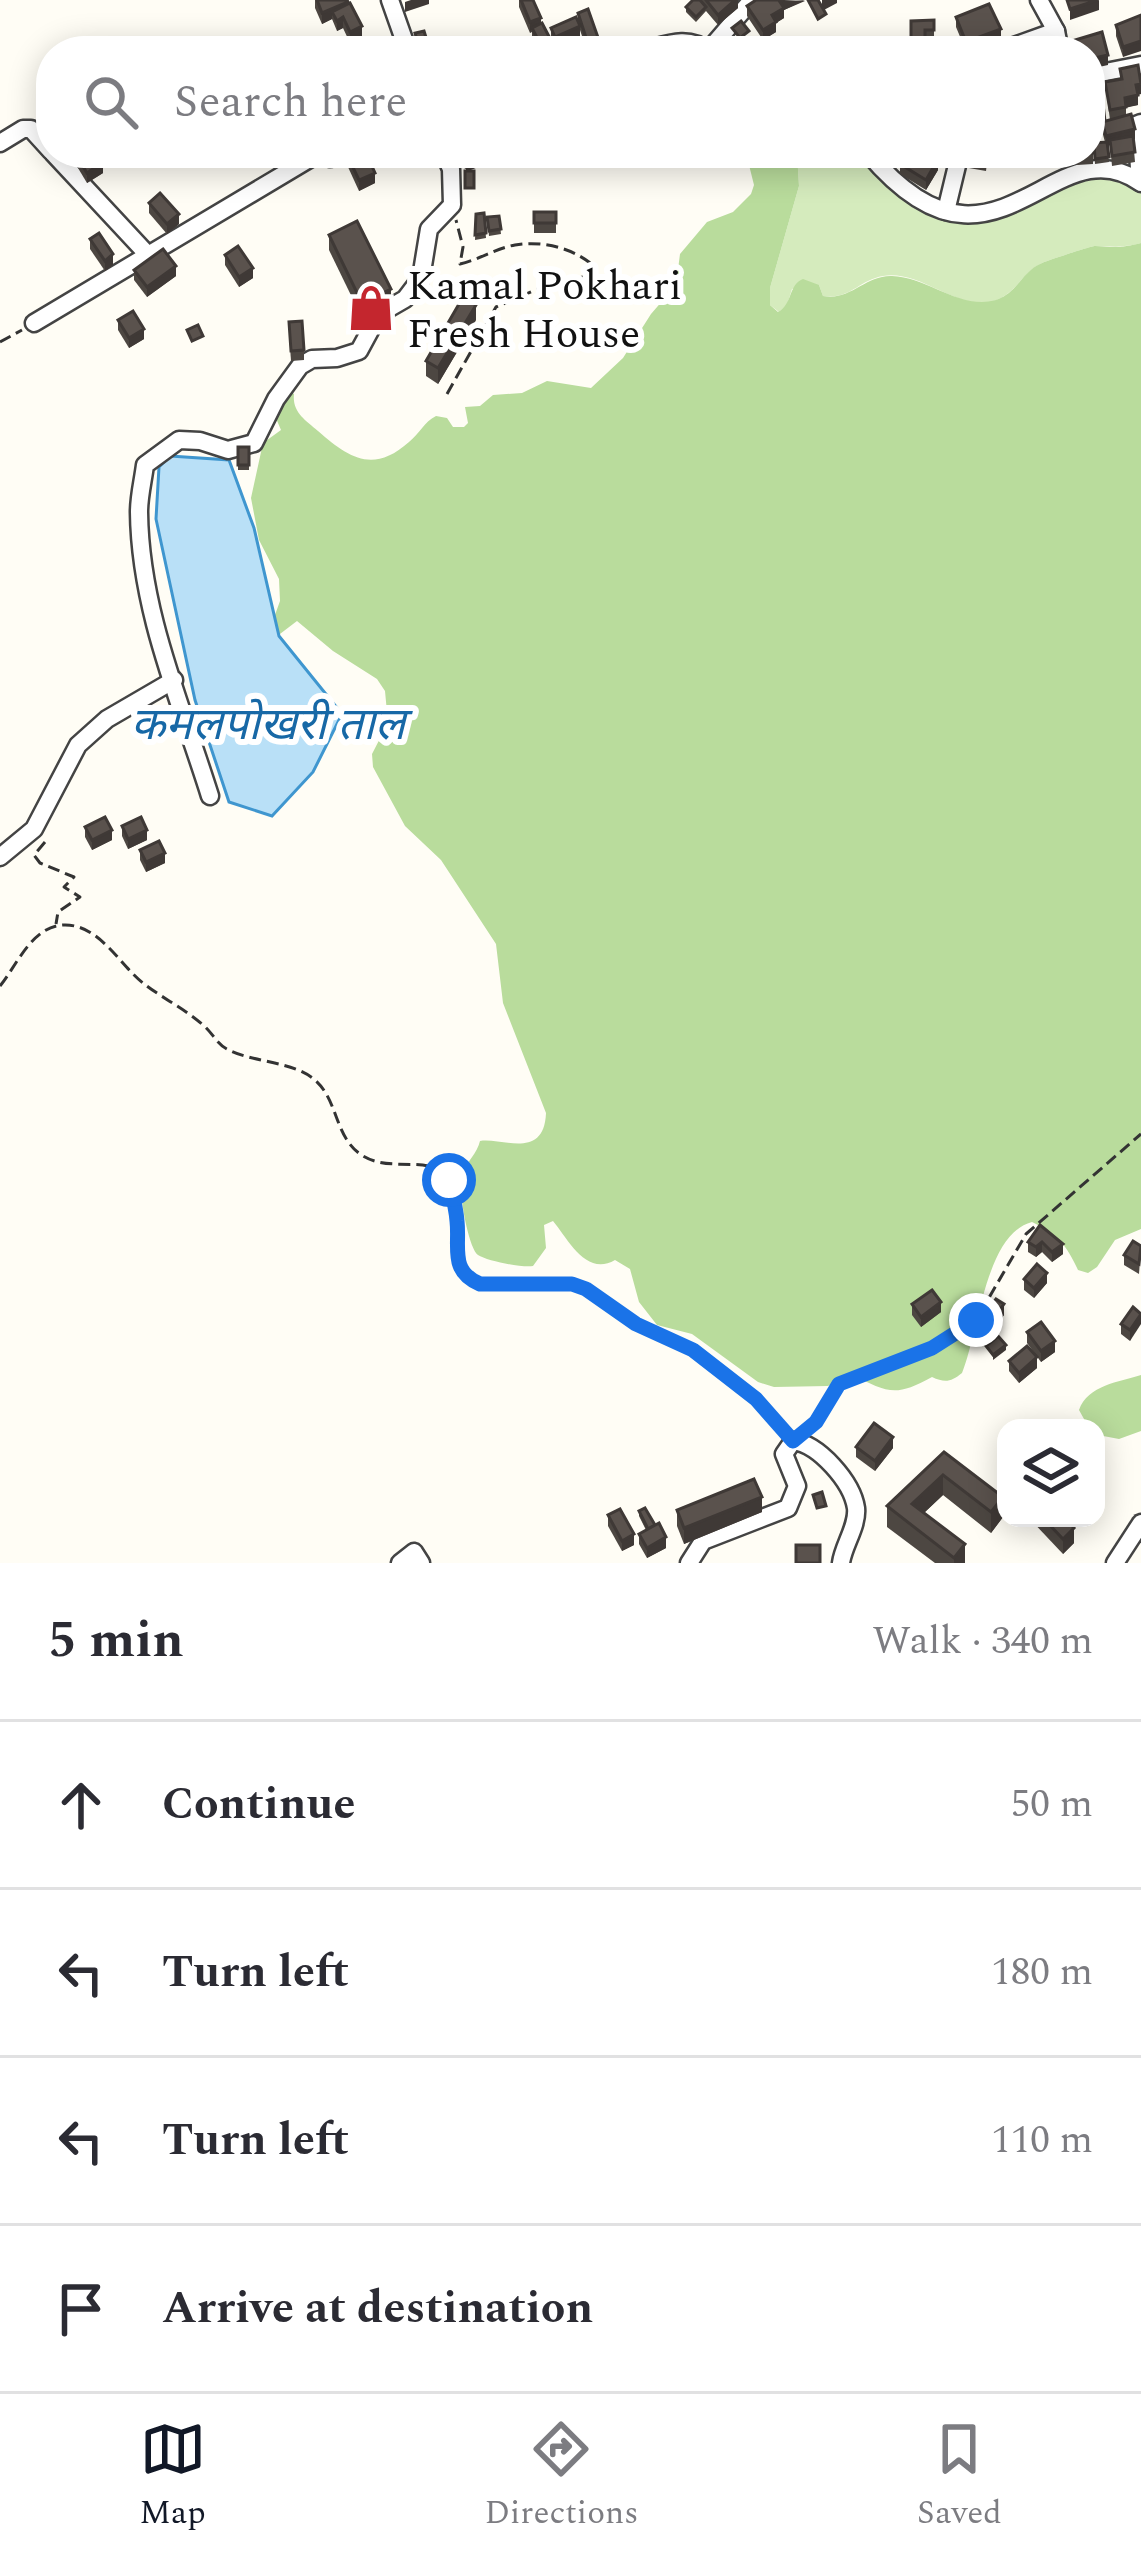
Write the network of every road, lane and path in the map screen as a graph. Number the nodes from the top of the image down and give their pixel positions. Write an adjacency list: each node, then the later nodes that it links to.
1 (390, 0): 5 (street)
2 (752, 0): 6 (street)
3 (1040, 0): 4 (street)
4 (1056, 31): 7 (street); 8 (street)
5 (403, 36)
6 (720, 36)
7 (1042, 36)
8 (1057, 36)
9 (1141, 66): 10 (street)
10 (1105, 72)
11 (1141, 123): 21 (street)
12 (36, 134): 13 (street)
13 (0, 142)
14 (1105, 167): 21 (street)
15 (67, 168): 24 (street)
16 (294, 168): 24 (street)
17 (448, 168): 22 (street)
18 (880, 168): 23 (street)
19 (956, 168): 23 (street)
20 (1102, 168): 23 (street)
21 (1140, 183)
22 (454, 195): 27 (path); 28 (street)
23 (946, 212)
24 (148, 255): 25 (street)
25 (34, 322): 26 (path)
26 (0, 342)
27 (447, 394)
28 (174, 680): 29 (street); 30 (street)
29 (210, 796)
30 (34, 829): 31 (street); 32 (path)
31 (0, 857)
32 (56, 926): 33 (path); 35 (path)
33 (0, 986)
34 (1141, 1135): 35 (path)
35 (793, 1441): 39 (street); 40 (street)
36 (1141, 1523): 41 (street)
37 (400, 1563): 38 (street)
38 (421, 1563)
39 (689, 1563)
40 (841, 1563)
41 (1115, 1563)

